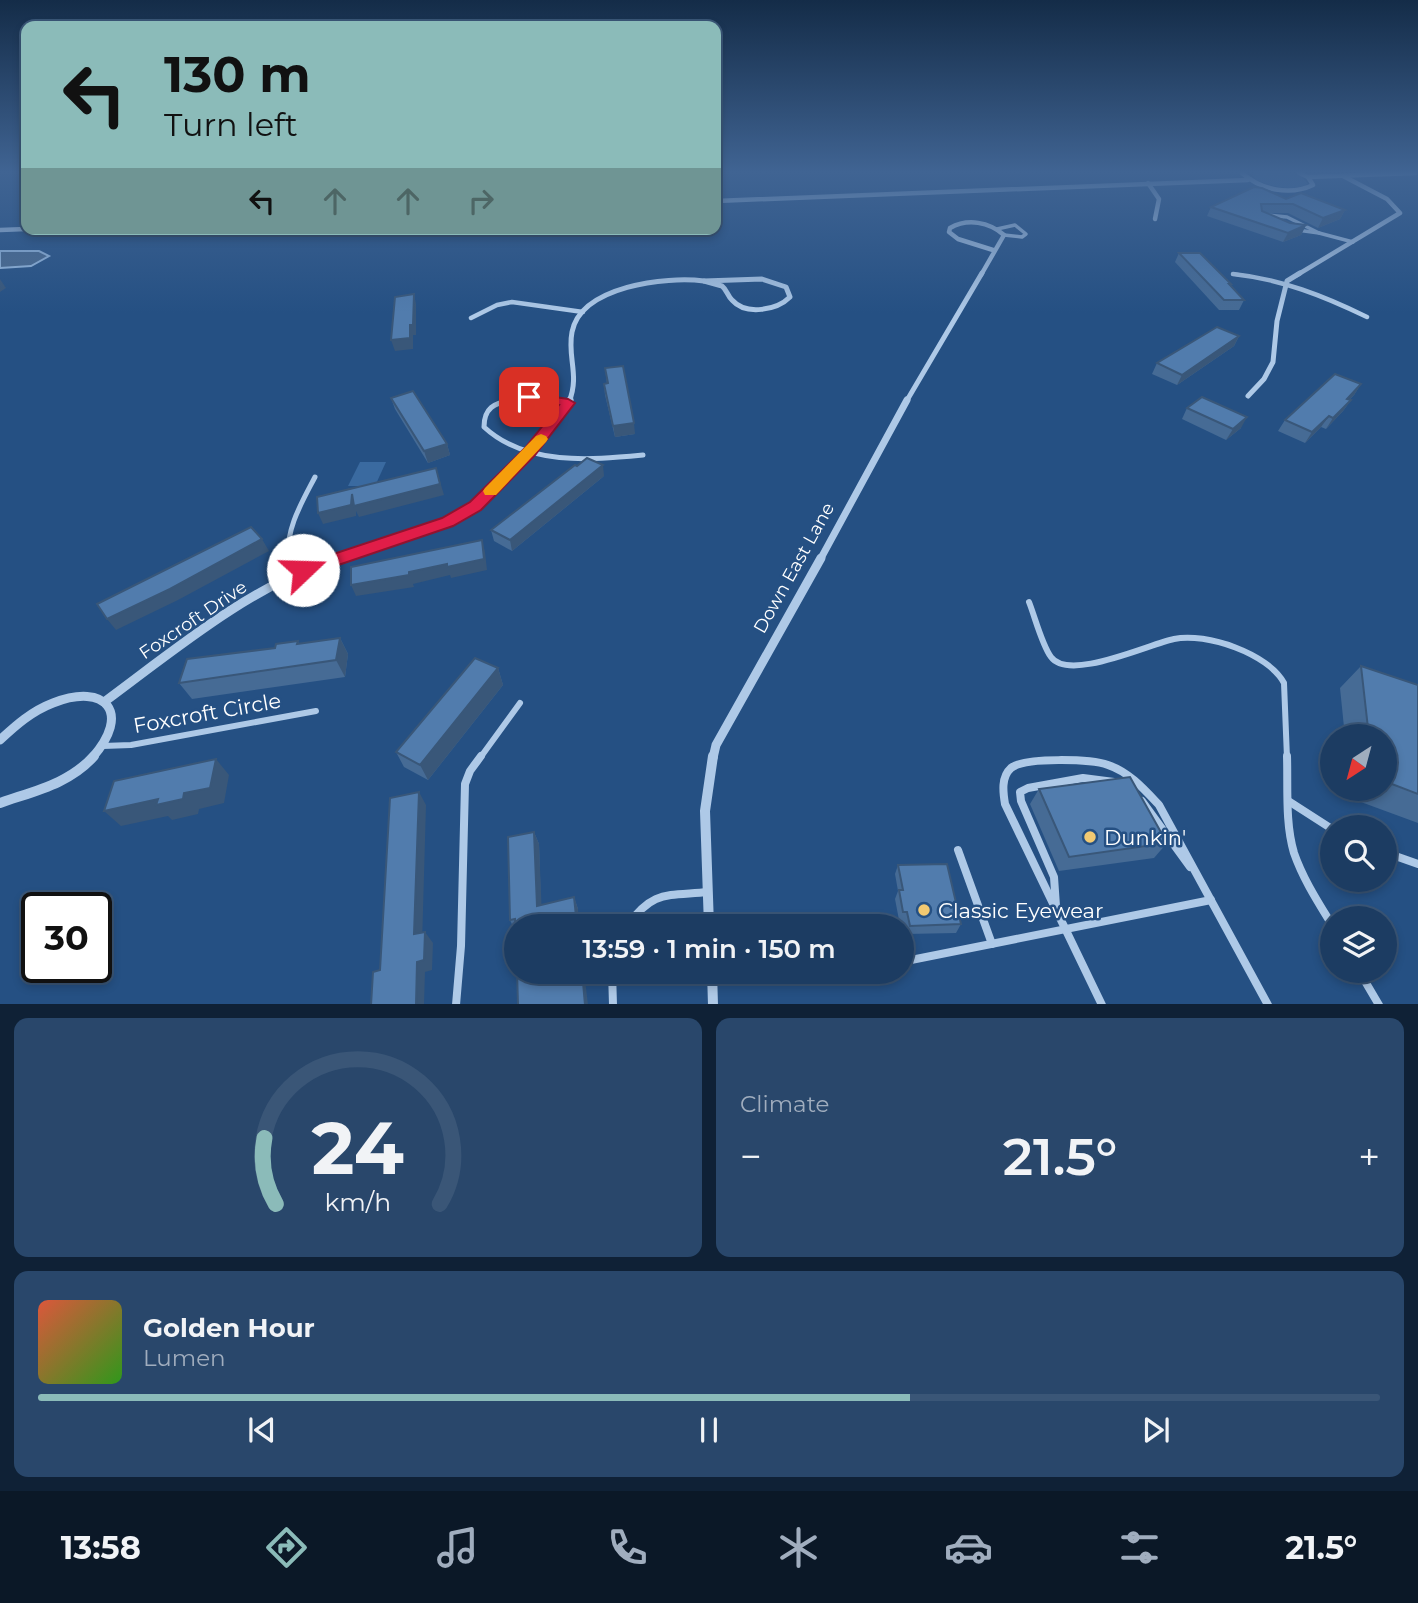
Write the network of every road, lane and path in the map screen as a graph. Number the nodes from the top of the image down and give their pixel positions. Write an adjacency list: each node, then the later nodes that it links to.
1 (1293, 220): 7 (lane)
2 (1389, 220): 9 (street)
3 (1289, 228): 7 (lane)
4 (21, 229): 6 (street)
5 (997, 229): 8 (street); 8 (lane); 10 (street)
6 (0, 230)
7 (1318, 233): 9 (lane)
8 (1004, 235): 10 (street, Down East Lane)
9 (1353, 242): 13 (street)
10 (993, 250): 38 (street, Down East Lane)
11 (1233, 274): 13 (lane)
12 (702, 281): 12 (street); 14 (street)
13 (1285, 285): 15 (lane); 17 (street)
14 (583, 312): 16 (lane); 18 (street, Foxcroft Drive)
15 (1367, 317)
16 (471, 318)
17 (1248, 396)
18 (568, 403): 19 (street, Foxcroft Drive); 19 (lane)
19 (530, 452): 20 (lane); 22 (street, Foxcroft Drive)
20 (643, 455)
21 (315, 477): 22 (lane)
22 (292, 575): 24 (street, Foxcroft Drive)
23 (1029, 602): 31 (lane)
24 (104, 702): 27 (street); 28 (street)
25 (520, 703): 50 (lane)
26 (316, 711): 28 (lane, Foxcroft Circle)
27 (0, 740)
28 (103, 746): 32 (street)
29 (1120, 785): 41 (lane)
30 (1132, 792): 37 (lane)
31 (1290, 802): 33 (lane); 40 (lane)
32 (0, 803)
33 (1320, 821)
34 (958, 850): 45 (lane)
35 (1397, 857): 36 (lane)
36 (1418, 864)
37 (1202, 883): 39 (lane); 41 (lane)
38 (708, 892): 42 (lane); 43 (street, Down East Lane)
39 (1211, 900): 44 (lane); 54 (lane)
40 (1321, 906)
41 (1056, 910): 44 (lane)
42 (636, 914)
43 (709, 914)
44 (1065, 928): 45 (lane); 53 (lane)
45 (992, 944): 46 (lane)
46 (914, 959)
47 (1366, 983): 55 (lane)
48 (612, 984): 51 (lane)
49 (712, 984): 52 (street)
50 (456, 1004)
51 (612, 1004)
52 (713, 1004)
53 (1102, 1004)
54 (1268, 1004)
55 (1379, 1004)

